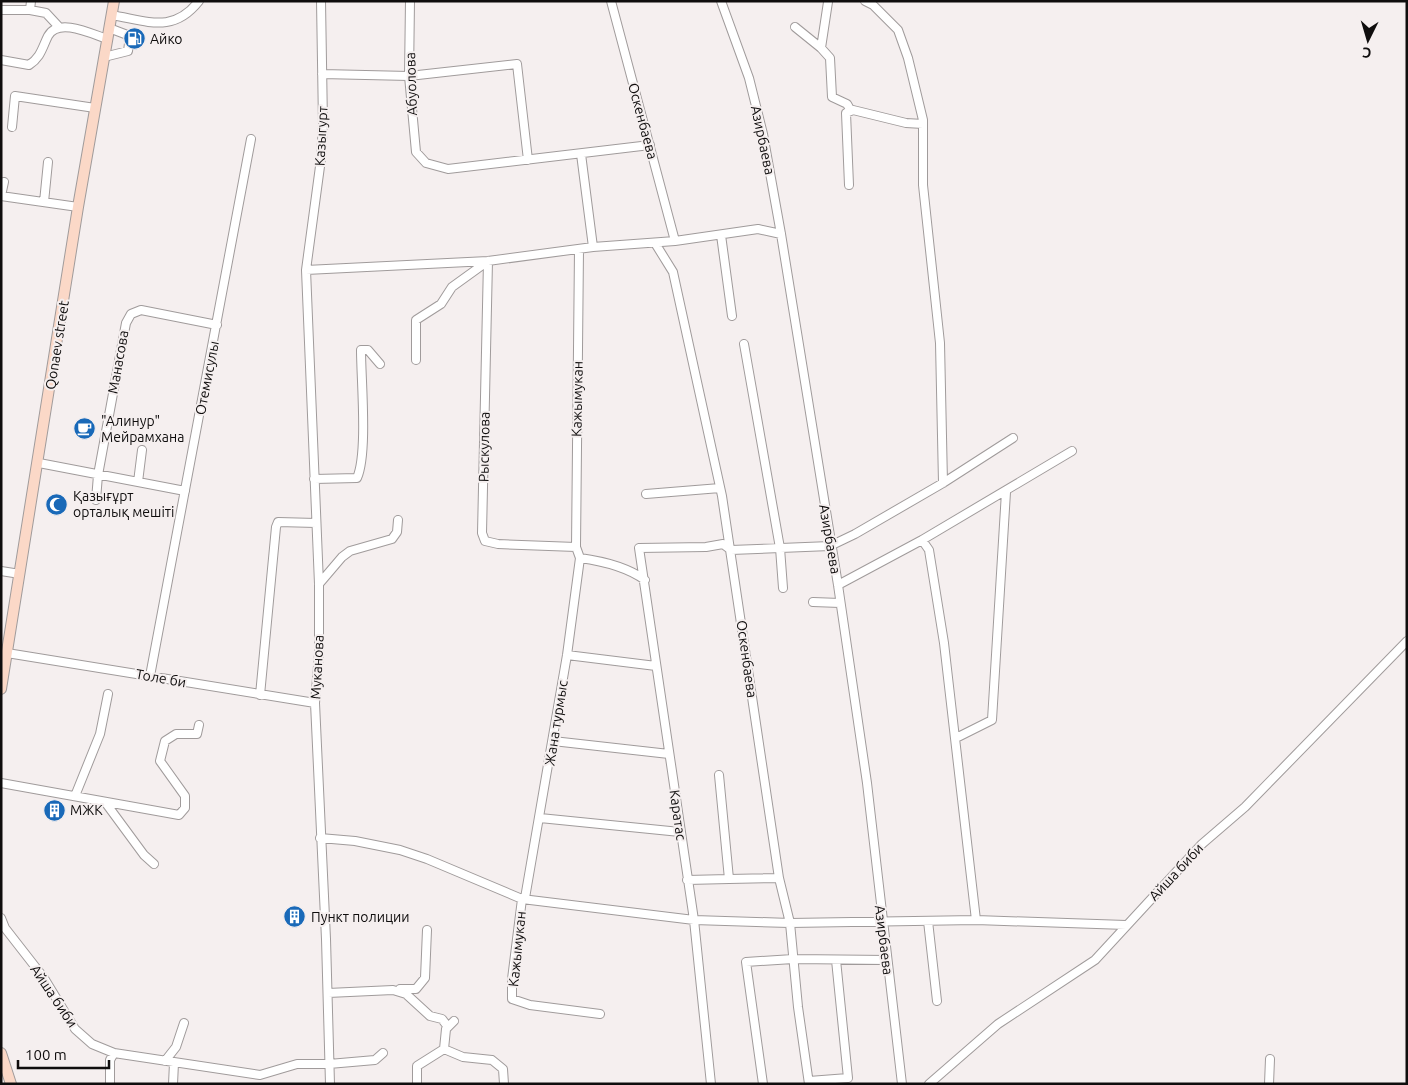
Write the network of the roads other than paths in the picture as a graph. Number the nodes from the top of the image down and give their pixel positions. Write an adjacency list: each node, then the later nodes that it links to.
1 (30, 1): 11 (street)
2 (114, 1): 12 (main road, Qonaev street)
3 (199, 1): 12 (street)
4 (321, 1): 19 (street, Казыгурт)
5 (410, 1): 20 (street, Абуолова)
6 (611, 1): 26 (street, Оскенбаева)
7 (721, 1): 35 (street, Азирбаева)
8 (865, 1): 23 (street)
9 (828, 2): 16 (street)
10 (1, 10): 11 (street)
11 (30, 10): 13 (street)
12 (112, 15): 15 (main road, Qonaev street)
13 (59, 27): 15 (street); 18 (street)
14 (795, 27): 16 (street)
15 (108, 33): 17 (main road, Qonaev street); 17 (street)
16 (821, 48): 22 (street)
17 (104, 57): 21 (main road, Qonaev street)
18 (1, 60)
19 (322, 74): 20 (street); 42 (street, Казыгурт)
20 (409, 76): 28 (street, Абуолова); 28 (street)
21 (95, 108): 24 (street); 34 (main road, Qonaev street)
22 (851, 111): 23 (street); 31 (street)
23 (923, 124): 55 (street)
24 (12, 127)
25 (251, 139): 44 (street, Отемисулы)
26 (650, 145): 27 (street); 37 (street, Оскенбаева)
27 (581, 154): 28 (street); 39 (street)
28 (528, 160)
29 (48, 162): 33 (street)
30 (4, 182): 32 (street)
31 (849, 185)
32 (1, 196): 33 (street)
33 (44, 202): 34 (street)
34 (78, 207): 51 (main road, Qonaev street)
35 (782, 234): 36 (street); 64 (street, Азирбаева)
36 (721, 235): 37 (street); 43 (street)
37 (675, 241): 38 (street)
38 (655, 243): 39 (street); 56 (street, Оскенбаева)
39 (593, 247): 40 (street)
40 (579, 250): 41 (street); 65 (street, Кажымукан)
41 (488, 261): 42 (street); 46 (street); 65 (street, Рыскулова)
42 (306, 270): 53 (street, Муканова)
43 (732, 316)
44 (217, 325): 52 (street, Манасова); 57 (street, Отемисулы)
45 (744, 344): 66 (street)
46 (416, 360)
47 (380, 364): 53 (street)
48 (1013, 438): 55 (street)
49 (142, 450): 54 (street)
50 (1072, 452): 58 (street)
51 (39, 463): 52 (street); 70 (main road, Qonaev street)
52 (98, 475): 54 (street); 60 (street, Манасова)
53 (314, 479): 62 (street, Муканова)
54 (138, 482): 57 (street)
55 (943, 483): 64 (street)
56 (720, 488): 59 (street); 67 (street, Оскенбаева)
57 (185, 491): 81 (street, Отемисулы)
58 (1006, 492): 63 (street); 87 (street)
59 (646, 494)
60 (96, 500)
61 (398, 520): 72 (street)
62 (316, 523): 72 (street, Муканова); 84 (street)
63 (922, 540): 73 (street); 87 (street)
64 (830, 546): 66 (street); 73 (street, Азирбаева)
65 (576, 548): 68 (street, Жана турмыс)
66 (780, 548): 67 (street); 74 (street)
67 (731, 550): 71 (street, Каратас); 98 (street, Оскенбаева)
68 (580, 558): 71 (street); 78 (street, Жана турмыс)
69 (1, 571): 70 (street)
70 (20, 574): 79 (main road, Qonaev street)
71 (645, 580): 80 (street, Каратас)
72 (319, 584): 85 (street, Муканова)
73 (838, 585): 76 (street, Азирбаева)
74 (783, 588)
75 (813, 602): 76 (street)
76 (840, 603): 106 (street, Азирбаева)
77 (1407, 642): 108 (street, Айша биби)
78 (567, 655): 80 (street); 88 (street, Жана турмыс)
79 (5, 656): 81 (street, Толе би); 82 (main road, Qonaev street)
80 (656, 666): 89 (street, Каратас)
81 (150, 676): 84 (street, Толе би)
82 (1, 689)
83 (108, 694): 92 (street)
84 (260, 695): 85 (street, Толе би)
85 (315, 703): 96 (street, Муканова)
86 (200, 725): 93 (street)
87 (956, 738): 104 (street)
88 (553, 741): 89 (street); 94 (street, Жана турмыс)
89 (669, 754): 95 (street, Каратас)
90 (719, 775): 99 (street)
91 (1, 783): 92 (street)
92 (75, 796): 93 (street)
93 (105, 802): 97 (street)
94 (540, 818): 95 (street); 101 (street, Жана турмыс)
95 (680, 832): 100 (street, Каратас)
96 (320, 838): 101 (street); 114 (street, Муканова)
97 (154, 864)
98 (779, 878): 99 (street); 107 (street, Оскенбаева)
99 (729, 879): 100 (street)
100 (687, 880): 103 (street, Каратас)
101 (523, 898): 103 (street); 116 (street, Кажымукан)
102 (1, 918): 119 (street, Айша биби)
103 (694, 920): 107 (street); 133 (street, Каратас)
104 (976, 920): 105 (street); 108 (street)
105 (928, 921): 106 (street); 115 (street)
106 (882, 922): 107 (street); 112 (street, Азирбаева)
107 (790, 923): 110 (street, Оскенбаева)
108 (1126, 926): 136 (street, Айша биби)
109 (427, 930): 113 (street)
110 (793, 959): 111 (street); 126 (street, Оскенбаева); 134 (street)
111 (836, 960): 112 (street); 126 (street)
112 (887, 960): 135 (street, Азирбаева)
113 (392, 990): 114 (street); 118 (street)
114 (328, 993): 125 (street, Муканова)
115 (937, 1001)
116 (600, 1014)
117 (184, 1023): 123 (street)
118 (444, 1049): 131 (street); 132 (street)
119 (114, 1053): 123 (street, Айша биби); 128 (street)
120 (383, 1053): 125 (street, Айша биби)
121 (2, 1057): 127 (main road)
122 (1270, 1059): 137 (street)
123 (165, 1061): 124 (street, Айша биби)
124 (174, 1063): 125 (street, Айша биби); 129 (street)
125 (330, 1064): 130 (street, Муканова)
126 (809, 1082)
127 (11, 1084)
128 (110, 1084)
129 (172, 1084)
130 (330, 1084)
131 (417, 1084)
132 (504, 1084)
133 (711, 1084)
134 (763, 1084)
135 (902, 1084)
136 (929, 1084)
137 (1269, 1084)

